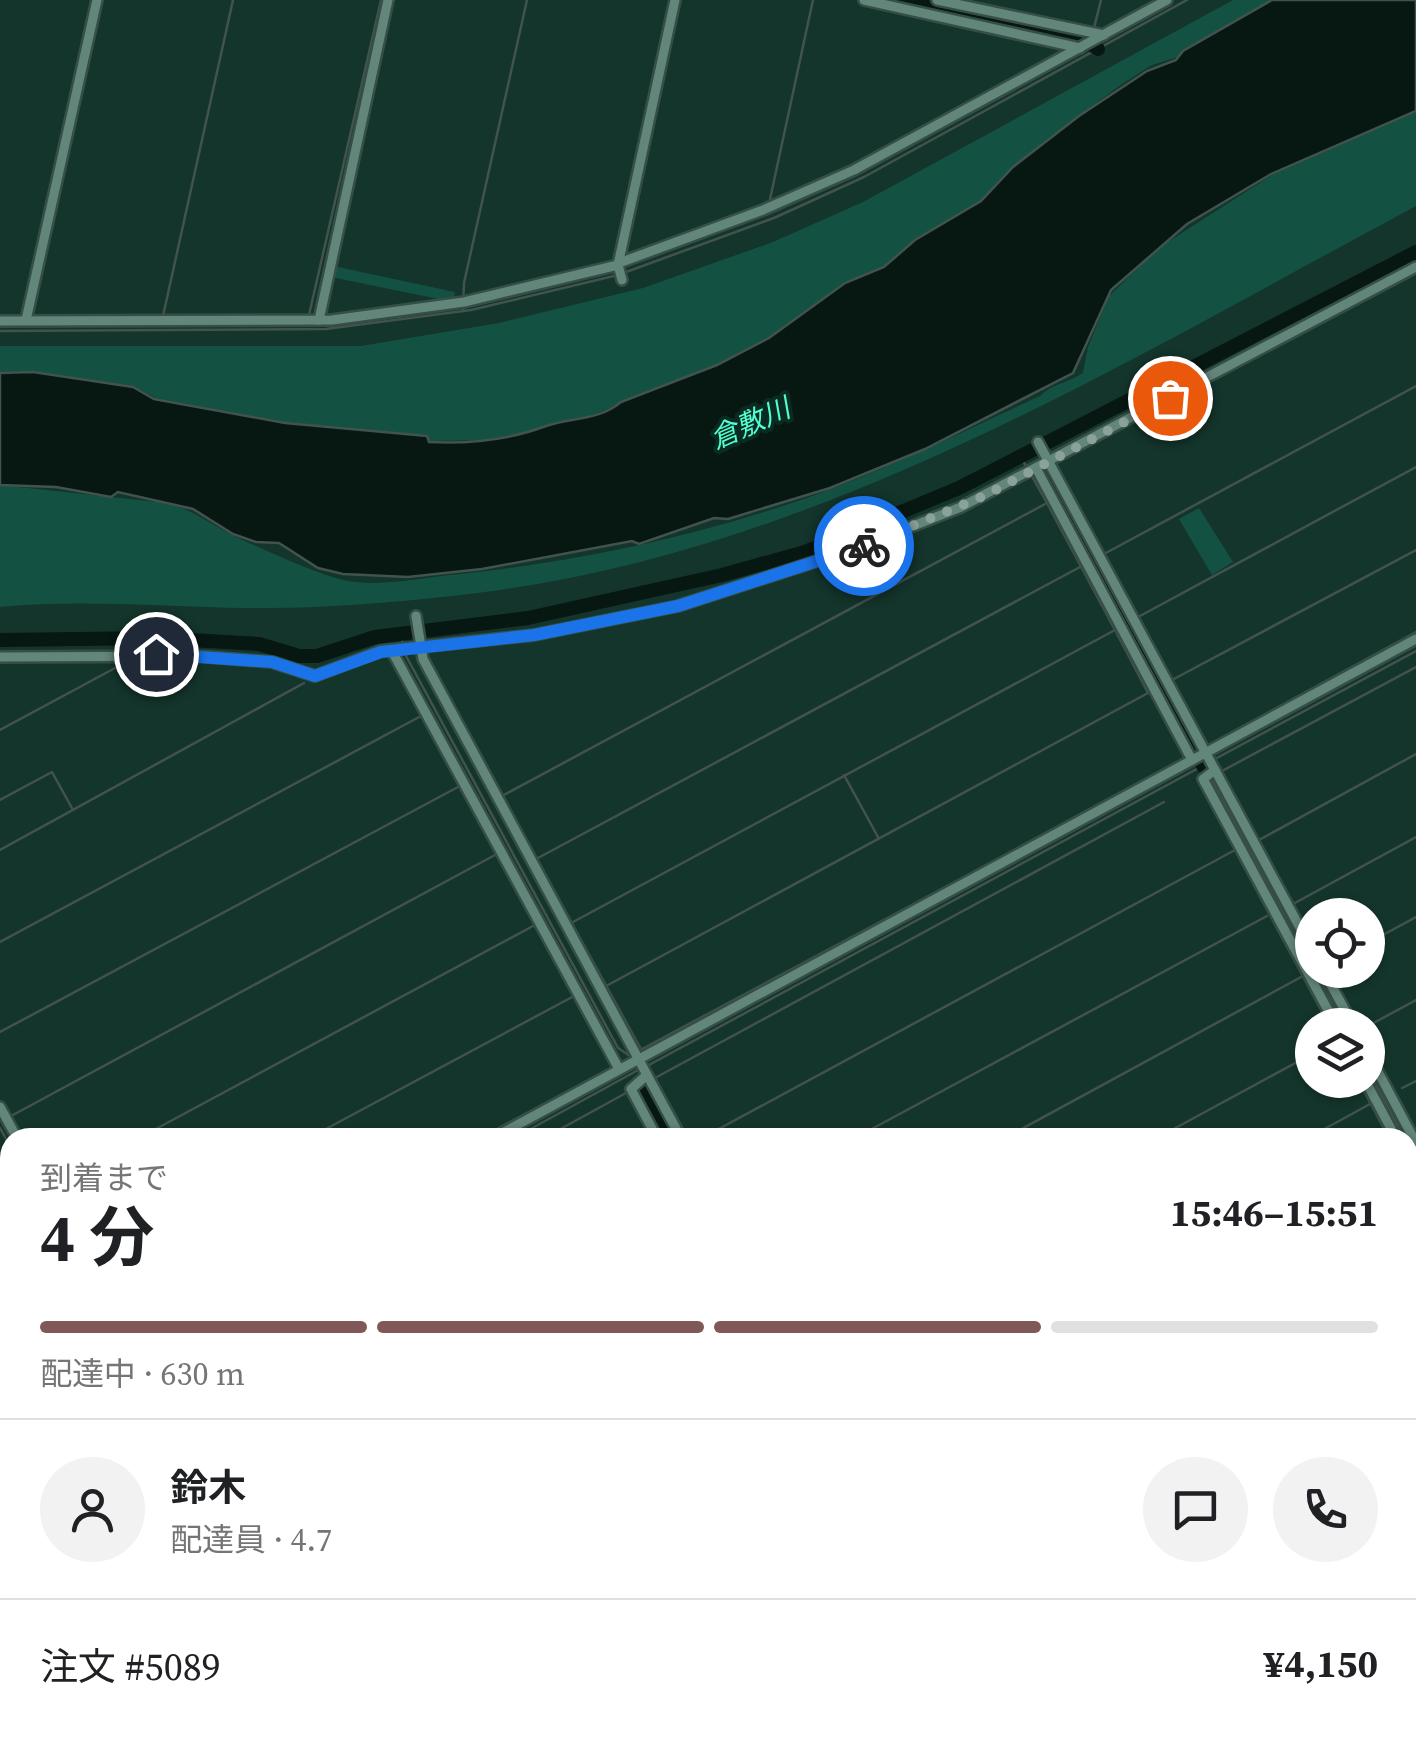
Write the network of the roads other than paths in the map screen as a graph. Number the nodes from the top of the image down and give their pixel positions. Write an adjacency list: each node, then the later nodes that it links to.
1 (97, 0): 11 (street)
2 (388, 0): 13 (street)
3 (676, 0): 10 (street)
4 (864, 0): 7 (street)
5 (938, 0): 7 (street)
6 (1167, 0): 8 (street)
7 (962, 10): 8 (street); 8 (street)
8 (1091, 42): 10 (street)
9 (1416, 267): 15 (street)
10 (618, 269): 13 (street)
11 (23, 320): 12 (street); 13 (street)
12 (0, 321)
13 (312, 321)
14 (1038, 442): 15 (street)
15 (1047, 457): 16 (street); 23 (street)
16 (1031, 470): 19 (street); 22 (street)
17 (418, 620): 19 (street)
18 (1416, 639): 23 (street)
19 (421, 646): 20 (street); 26 (street)
20 (399, 650): 21 (street); 27 (street)
21 (0, 657)
22 (1192, 760): 23 (street); 26 (street)
23 (1212, 761): 24 (street); 25 (street)
24 (1295, 918)
25 (1327, 1008)
26 (643, 1067): 27 (street); 31 (street); 32 (street)
27 (620, 1069): 30 (street)
28 (1385, 1085): 34 (street)
29 (1375, 1098): 33 (street)
30 (511, 1128)
31 (651, 1128)
32 (676, 1128)
33 (1391, 1128)
34 (1408, 1128)

